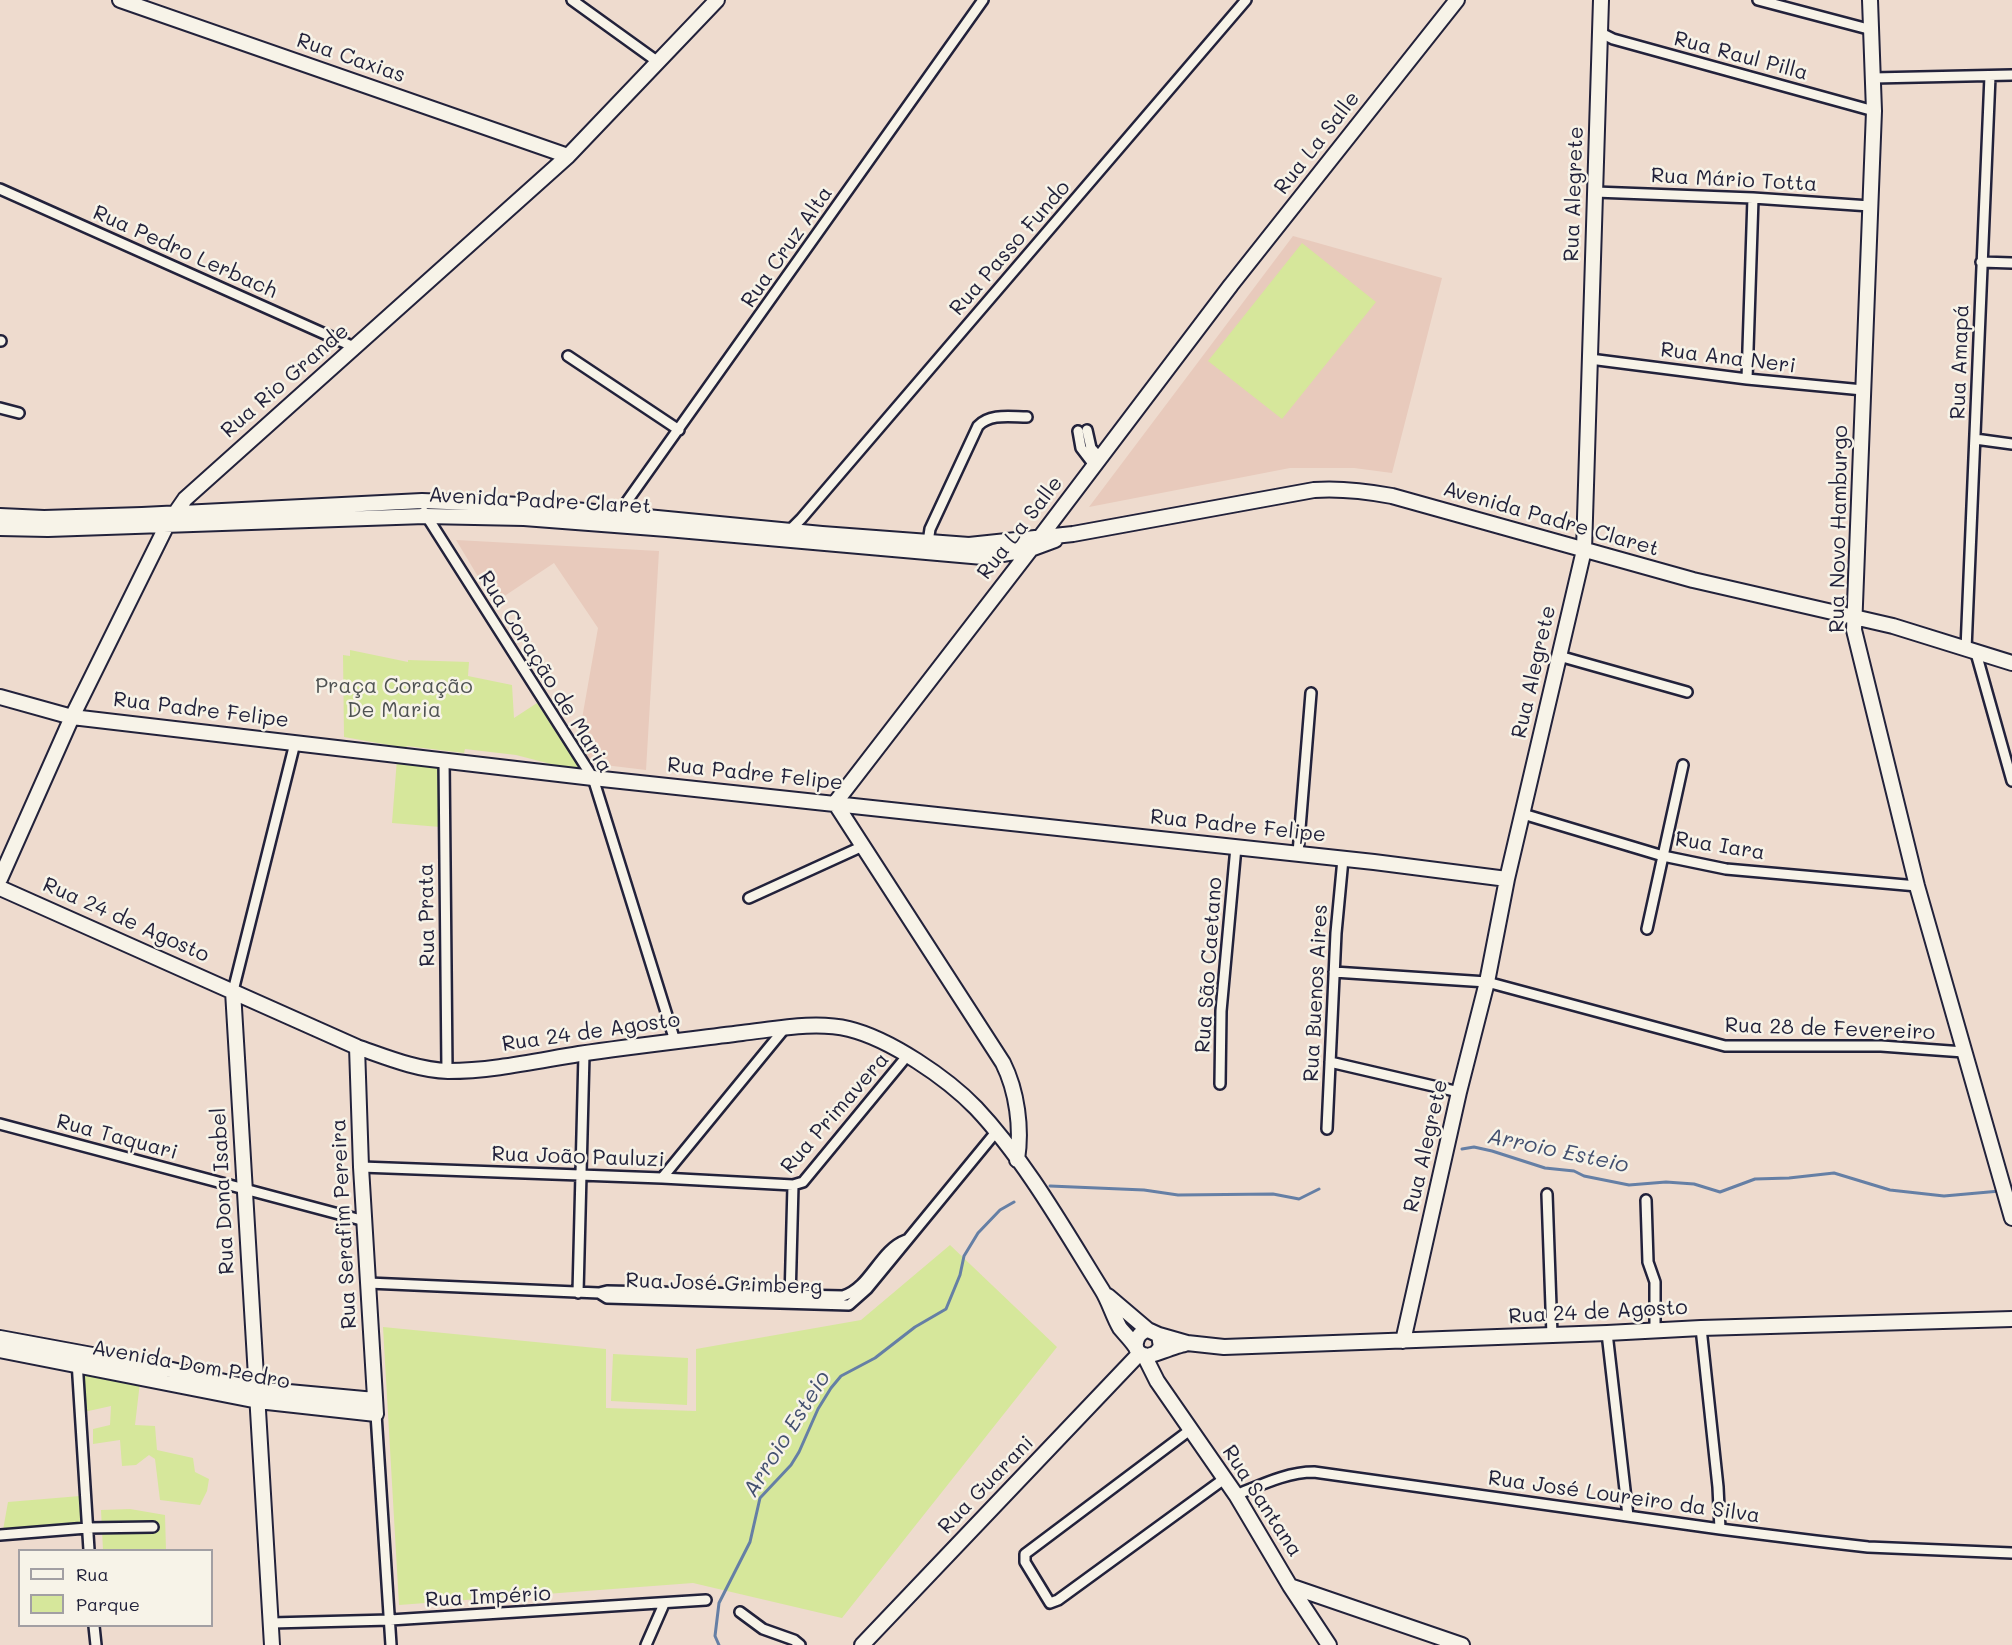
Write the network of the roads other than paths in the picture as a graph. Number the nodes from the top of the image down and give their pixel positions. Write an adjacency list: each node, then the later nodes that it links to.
1 (120, 0): 17 (street, Rua Caxias)
2 (572, 0): 12 (street)
3 (717, 0): 12 (street, Rua Rio Grande)
4 (983, 0): 32 (street, Rua Cruz Alta)
5 (1246, 0): 44 (street, Rua Passo Fundo)
6 (1458, 0): 36 (street, Rua La Salle)
7 (1601, 0): 11 (street, Rua Alegrete)
8 (1758, 0): 10 (street)
9 (1870, 0): 10 (street, Rua Novo Hamburgo)
10 (1872, 30): 15 (street, Rua Novo Hamburgo)
11 (1601, 33): 16 (street, Rua Raul Pilla); 19 (street, Rua Alegrete)
12 (658, 62): 17 (street, Rua Rio Grande)
13 (2012, 75): 14 (street)
14 (1990, 76): 15 (street); 22 (street, Rua Amapá)
15 (1873, 78): 16 (street, Rua Novo Hamburgo)
16 (1874, 111): 21 (street, Rua Novo Hamburgo)
17 (568, 156): 24 (street, Rua Rio Grande)
18 (0, 189): 24 (street, Rua Pedro Lerbach)
19 (1595, 192): 20 (street, Rua Mário Totta); 26 (street, Rua Alegrete)
20 (1753, 198): 21 (street, Rua Mário Totta); 27 (street)
21 (1870, 206): 28 (street, Rua Novo Hamburgo)
22 (1981, 262): 23 (street); 34 (street, Rua Amapá)
23 (2012, 263)
24 (354, 347): 41 (street, Rua Rio Grande)
25 (568, 356): 32 (street)
26 (1590, 359): 27 (street, Rua Ana Neri); 49 (street, Rua Alegrete)
27 (1747, 379): 28 (street, Rua Ana Neri)
28 (1863, 390): 50 (street, Rua Novo Hamburgo)
29 (0, 408): 30 (street)
30 (19, 413)
31 (1028, 417): 47 (street)
32 (679, 430): 38 (street, Rua Cruz Alta)
33 (1082, 431): 36 (street)
34 (1975, 439): 35 (street); 51 (street, Rua Amapá)
35 (2012, 444)
36 (1097, 462): 46 (street, Rua La Salle)
37 (422, 501): 38 (street, Avenida Padre Claret); 40 (street, Rua Coração de Maria); 41 (street, Avenida Padre Claret)
38 (618, 514): 43 (street, Avenida Padre Claret)
39 (0, 516): 41 (street, Avenida Padre Claret)
40 (425, 516): 41 (street, Avenida Padre Claret); 43 (street, Avenida Padre Claret); 61 (street, Rua Coração de Maria)
41 (170, 519): 42 (street, Avenida Padre Claret); 57 (street, Rua Rio Grande)
42 (0, 528)
43 (759, 533): 44 (street, Avenida Padre Claret)
44 (794, 533): 47 (street, Avenida Padre Claret); 48 (street, Avenida Padre Claret)
45 (1073, 534): 46 (street, Avenida Padre Claret); 48 (street, Avenida Padre Claret); 49 (street, Avenida Padre Claret)
46 (1041, 536): 47 (street, Avenida Padre Claret); 48 (street, Rua La Salle)
47 (928, 542)
48 (1028, 550): 63 (street, Rua La Salle)
49 (1584, 550): 50 (street, Avenida Padre Claret); 52 (street, Rua Alegrete)
50 (1856, 619): 51 (street, Avenida Padre Claret); 72 (street, Rua Novo Hamburgo)
51 (1971, 651): 53 (street, Avenida Padre Claret); 62 (street, Rua Amapá)
52 (1559, 656): 54 (street); 64 (street, Rua Alegrete)
53 (2012, 663)
54 (1688, 692)
55 (1311, 693): 67 (street)
56 (0, 697): 57 (street, Rua Padre Felipe)
57 (72, 717): 58 (street, Rua Padre Felipe); 70 (street, Rua Rio Grande)
58 (295, 742): 59 (street, Rua Padre Felipe); 78 (street, Rua Dona Isabel)
59 (444, 759): 61 (street, Rua Padre Felipe); 86 (street, Rua Prata)
60 (1683, 765): 68 (street)
61 (593, 778): 63 (street, Rua Padre Felipe); 80 (street, Rua Coração de Maria)
62 (2012, 781)
63 (835, 803): 65 (street); 66 (street, Rua Padre Felipe)
64 (1523, 814): 68 (street, Rua Iara); 71 (street, Rua Alegrete)
65 (863, 846): 74 (street); 89 (street)
66 (1236, 847): 67 (street, Rua Padre Felipe); 87 (street, Rua São Caetano)
67 (1298, 853): 69 (street, Rua Padre Felipe)
68 (1663, 856): 72 (street, Rua Iara); 75 (street)
69 (1343, 859): 71 (street, Rua Padre Felipe); 76 (street, Rua Buenos Aires)
70 (0, 879)
71 (1508, 879): 77 (street, Rua Alegrete)
72 (1917, 886): 82 (street, Rua Novo Hamburgo)
73 (0, 888): 78 (street, Rua 24 de Agosto)
74 (749, 898)
75 (1647, 929)
76 (1334, 972): 77 (street, Rua 28 de Fevereiro); 85 (street, Rua Buenos Aires)
77 (1487, 982): 82 (street, Rua 28 de Fevereiro); 88 (street, Rua Alegrete)
78 (233, 991): 81 (street, Rua 24 de Agosto); 98 (street, Rua Dona Isabel)
79 (785, 1028): 80 (street, Rua 24 de Agosto); 84 (street, Rua 24 de Agosto); 96 (street)
80 (675, 1041): 83 (street, Rua 24 de Agosto)
81 (357, 1047): 86 (street, Rua 24 de Agosto); 94 (street, Rua Serafim Pereira)
82 (1964, 1052): 99 (street, Rua Novo Hamburgo)
83 (584, 1054): 86 (street, Rua 24 de Agosto); 95 (street)
84 (907, 1056): 92 (street, Rua 24 de Agosto); 97 (street, Rua Primavera)
85 (1330, 1062): 88 (street); 91 (street, Rua Buenos Aires)
86 (447, 1071)
87 (1220, 1084)
88 (1459, 1092): 116 (street, Rua Alegrete)
89 (1015, 1106): 92 (street); 93 (street)
90 (0, 1124): 98 (street, Rua Taquari)
91 (1327, 1129)
92 (996, 1132): 93 (street, Rua 24 de Agosto); 104 (street)
93 (1017, 1160): 107 (street, Rua 24 de Agosto)
94 (361, 1167): 95 (street, Rua João Pauluzi); 103 (street, Rua Serafim Pereira)
95 (582, 1176): 96 (street, Rua João Pauluzi); 106 (street)
96 (662, 1178): 97 (street, Rua João Pauluzi)
97 (793, 1185): 108 (street, Rua Primavera)
98 (244, 1190): 103 (street, Rua Taquari); 122 (street, Rua Dona Isabel)
99 (2009, 1192): 102 (street, Rua Novo Hamburgo)
100 (1546, 1194): 114 (street)
101 (1646, 1200): 111 (street)
102 (2012, 1218)
103 (365, 1221): 105 (street, Rua Serafim Pereira)
104 (906, 1240): 108 (street, Rua José Grimberg); 108 (street, Rua José Grimberg)
105 (369, 1283): 106 (street, Rua José Grimberg); 123 (street, Rua Serafim Pereira)
106 (578, 1293): 108 (street, Rua José Grimberg)
107 (1104, 1293): 112 (street, Rua 24 de Agosto); 120 (street, Rua 24 de Agosto)
108 (789, 1298)
109 (2012, 1319): 110 (street, Rua 24 de Agosto)
110 (1701, 1328): 111 (street, Rua 24 de Agosto); 131 (street)
111 (1655, 1331): 113 (street, Rua 24 de Agosto)
112 (1153, 1332): 117 (street, Rua 24 de Agosto); 120 (street); 120 (street, Rua Guarani)
113 (1607, 1334): 114 (street, Rua 24 de Agosto); 128 (street)
114 (1552, 1335): 116 (street, Rua 24 de Agosto)
115 (0, 1338): 119 (street, Avenida Dom Pedro)
116 (1403, 1341): 117 (street, Rua 24 de Agosto)
117 (1187, 1343): 120 (street, Rua 24 de Agosto)
118 (0, 1350): 119 (street, Avenida Dom Pedro)
119 (42, 1352): 121 (street, Avenida Dom Pedro)
120 (1146, 1352): 125 (street, Rua Santana); 147 (street, Rua Guarani)
121 (77, 1359): 122 (street, Avenida Dom Pedro); 130 (street)
122 (257, 1395): 123 (street, Avenida Dom Pedro); 124 (street, Avenida Dom Pedro); 140 (street, Rua Dona Isabel)
123 (375, 1400): 124 (street, Rua Serafim Pereira)
124 (376, 1414): 139 (street)
125 (1190, 1430): 126 (street, Rua Santana); 126 (street)
126 (1224, 1479): 127 (street, Rua Santana)
127 (1236, 1495): 128 (street, Rua José Loureiro da Silva); 135 (street, Rua Santana)
128 (1628, 1516): 131 (street, Rua José Loureiro da Silva)
129 (153, 1527): 130 (street)
130 (87, 1528): 132 (street); 133 (street)
131 (1720, 1529): 134 (street, Rua José Loureiro da Silva)
132 (0, 1535)
133 (89, 1549)
134 (2012, 1553)
135 (1290, 1586): 148 (street, Rua Santana); 149 (street)
136 (706, 1600): 137 (street, Rua Império)
137 (664, 1604): 139 (street, Rua Império); 145 (street)
138 (740, 1612): 146 (street)
139 (390, 1620): 140 (street, Rua Império); 144 (street)
140 (271, 1623): 143 (street, Rua Dona Isabel)
141 (94, 1627): 142 (street)
142 (96, 1645)
143 (272, 1645)
144 (391, 1645)
145 (646, 1645)
146 (800, 1645)
147 (862, 1645)
148 (1329, 1645)
149 (1462, 1645)

